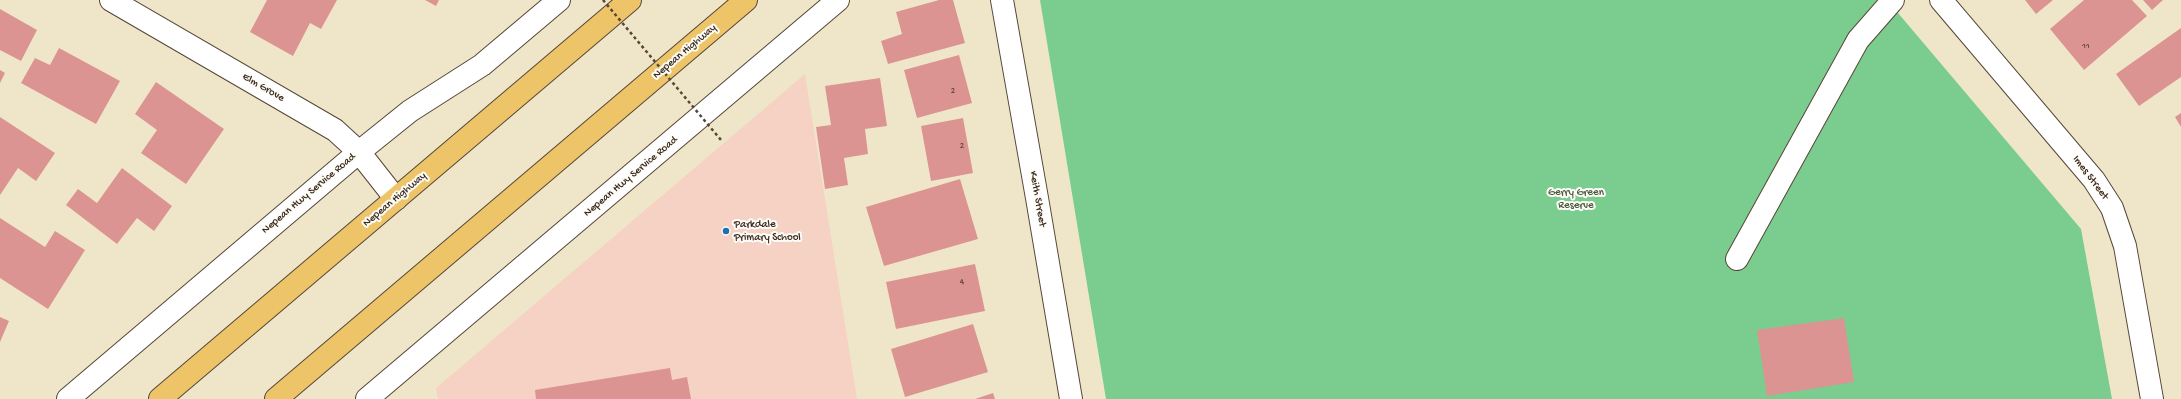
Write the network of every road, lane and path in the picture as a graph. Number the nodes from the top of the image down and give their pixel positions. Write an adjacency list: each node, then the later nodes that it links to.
1 (111, 0): 11 (street, Elm Grove)
2 (559, 0): 11 (street, Nepean Hwy Service Road)
3 (603, 0): 10 (path, bridge)
4 (630, 0): 12 (highway, Nepean Highway)
5 (746, 0): 16 (highway, Nepean Highway)
6 (838, 0): 17 (street, Nepean Hwy Service Road)
7 (1002, 0): 18 (street, Keith Street)
8 (1893, 0): 13 (street)
9 (1941, 0): 19 (street, Imes Street)
10 (721, 140)
11 (359, 152): 12 (street, Elm Grove); 14 (street, Nepean Hwy Service Road)
12 (396, 199): 15 (highway, Nepean Highway)
13 (1737, 259)
14 (68, 399)
15 (160, 399)
16 (276, 399)
17 (367, 399)
18 (1070, 399)
19 (2152, 399)

